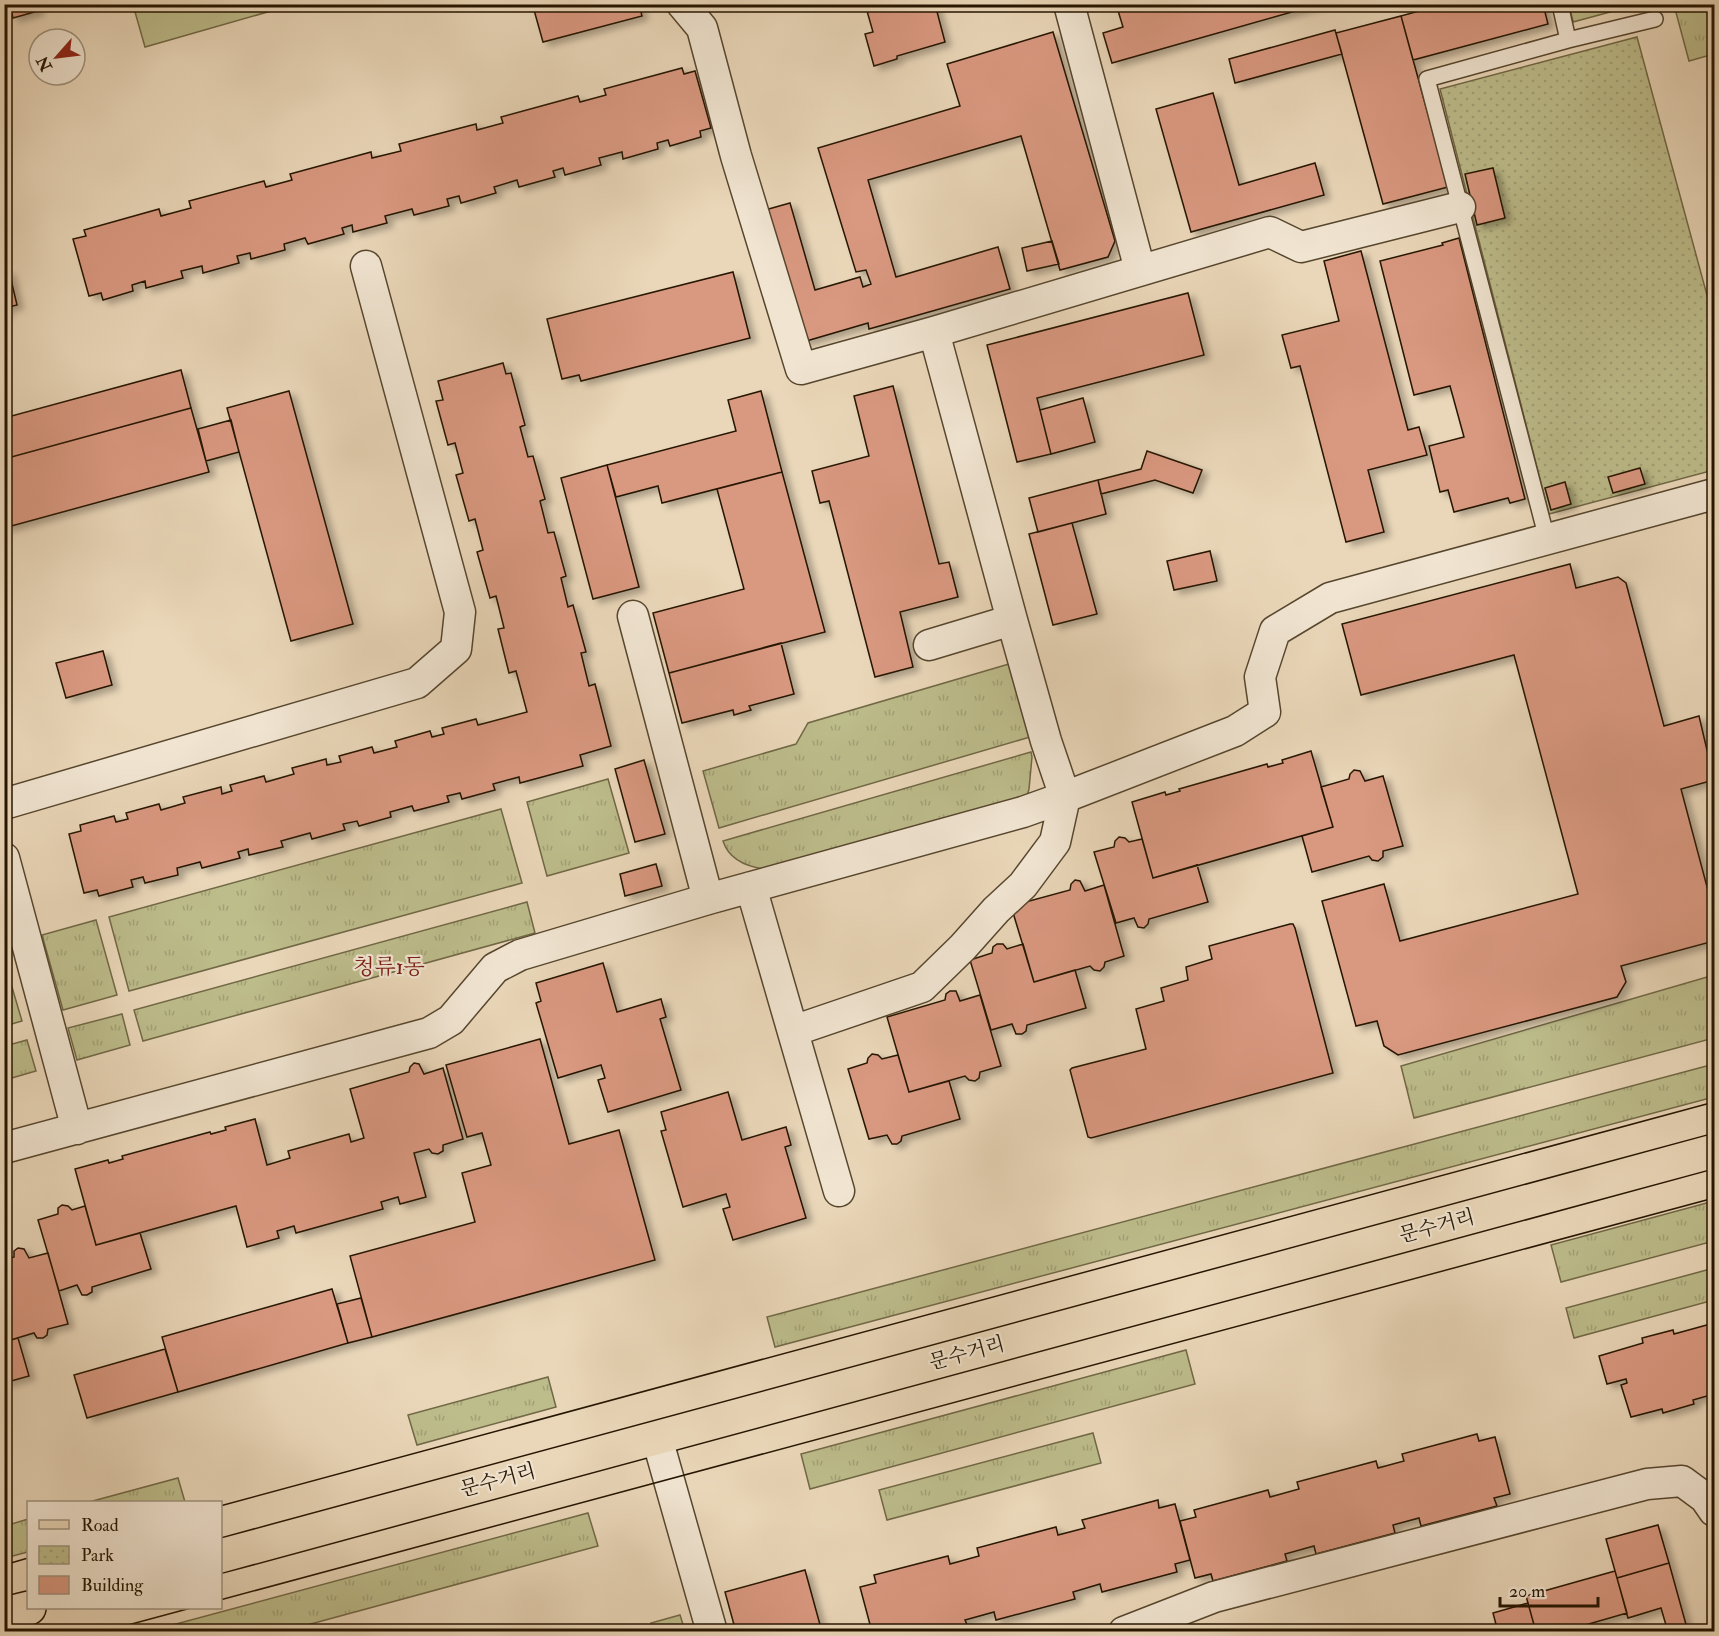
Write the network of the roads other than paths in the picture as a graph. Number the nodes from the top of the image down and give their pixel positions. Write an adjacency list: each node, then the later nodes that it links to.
1 (682, 4): 9 (street)
2 (1069, 4): 8 (street)
3 (1560, 4): 5 (lane)
4 (1655, 19): 5 (lane)
5 (1568, 40): 6 (lane)
6 (1460, 207): 8 (street); 11 (lane)
7 (366, 266): 16 (street)
8 (1140, 270): 9 (street)
9 (934, 332): 13 (street)
10 (1714, 494): 11 (street)
11 (1547, 539): 15 (street)
12 (633, 616): 19 (street)
13 (1012, 620): 14 (street); 15 (street)
14 (929, 645)
15 (1065, 798): 18 (street); 20 (street)
16 (4, 804)
17 (4, 858): 21 (street)
18 (752, 887): 19 (street); 20 (street)
19 (708, 899): 21 (street)
20 (793, 1031): 24 (street)
21 (77, 1129): 22 (street)
22 (4, 1148)
23 (1714, 1151): 25 (main road, 문수거리)
24 (839, 1191)
25 (657, 1437): 27 (main road, 문수거리); 30 (street)
26 (1714, 1511): 31 (street)
27 (222, 1555)
28 (27, 1608): 29 (main road)
29 (4, 1614)
30 (712, 1632)
31 (1124, 1632)

